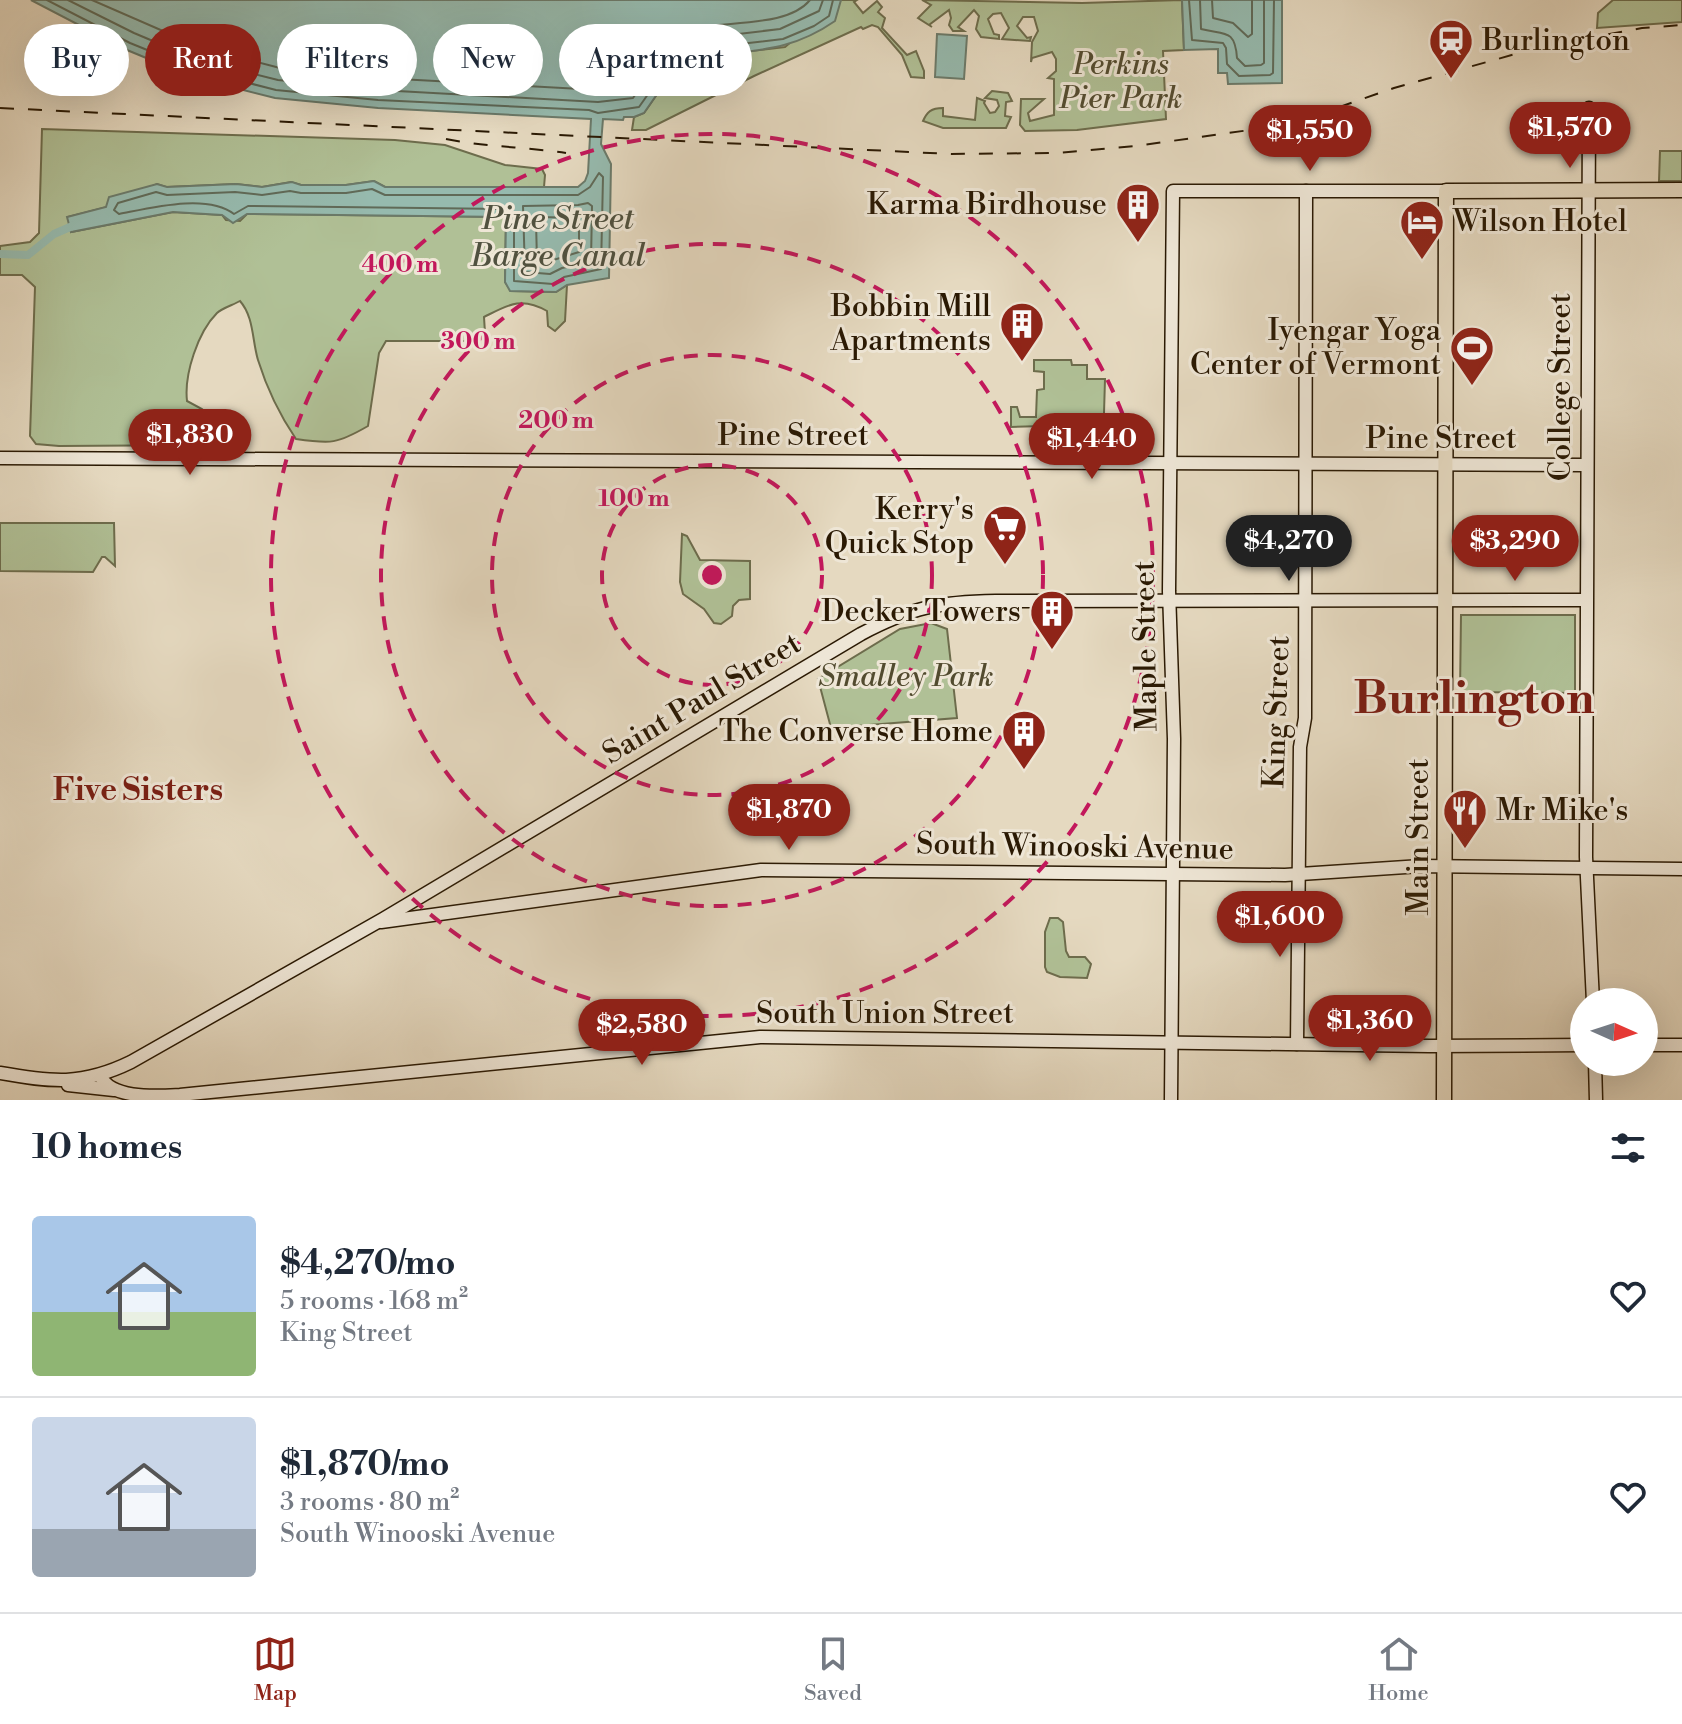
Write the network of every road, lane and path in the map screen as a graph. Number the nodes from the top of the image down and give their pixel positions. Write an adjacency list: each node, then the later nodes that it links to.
1 (1589, 108): 5 (main road, College Street)
2 (1682, 190): 5 (main road)
3 (1306, 191): 4 (main road); 7 (main road, Maple Street); 8 (main road, King Street)
4 (1446, 191): 5 (main road); 9 (main road, Main Street)
5 (1588, 191): 10 (main road, College Street)
6 (0, 458): 7 (main road, Pine Street)
7 (1171, 463): 8 (main road, Pine Street); 12 (main road, Maple Street)
8 (1305, 464): 9 (main road, Pine Street); 13 (main road, King Street)
9 (1444, 464): 10 (main road, Pine Street); 14 (main road, Main Street)
10 (1587, 465): 11 (main road, College Street)
11 (1586, 600): 14 (main road, Saint Paul Street); 16 (main road, College Street)
12 (1169, 601): 13 (main road, Saint Paul Street); 18 (main road, Maple Street); 20 (main road, Saint Paul Street)
13 (1305, 601): 14 (main road, Saint Paul Street); 19 (main road, King Street)
14 (1445, 601): 15 (main road, Main Street)
15 (1445, 866): 16 (main road, South Winooski Avenue); 19 (main road, South Winooski Avenue); 27 (main road, Main Street)
16 (1586, 867): 17 (main road, South Winooski Avenue); 21 (main road, College Street)
17 (1682, 869)
18 (1173, 873): 19 (main road, South Winooski Avenue); 20 (main road, South Winooski Avenue); 22 (main road, Maple Street)
19 (1300, 875): 23 (main road, King Street)
20 (375, 923): 29 (main road, Saint Paul Street)
21 (1592, 988)
22 (1172, 1042): 23 (main road, South Union Street); 32 (main road, South Union Street); 33 (main road, Maple Street)
23 (1297, 1044): 27 (main road, South Union Street)
24 (1570, 1045): 27 (main road, South Union Street)
25 (1658, 1045): 26 (main road)
26 (1682, 1045)
27 (1444, 1046): 34 (main road, Main Street)
28 (0, 1073): 31 (main road, South Union Street)
29 (100, 1075): 31 (main road, Saint Paul Street); 32 (main road)
30 (1595, 1076): 35 (main road)
31 (54, 1082): 32 (main road, South Union Street)
32 (117, 1091)
33 (1171, 1100)
34 (1444, 1100)
35 (1596, 1100)

